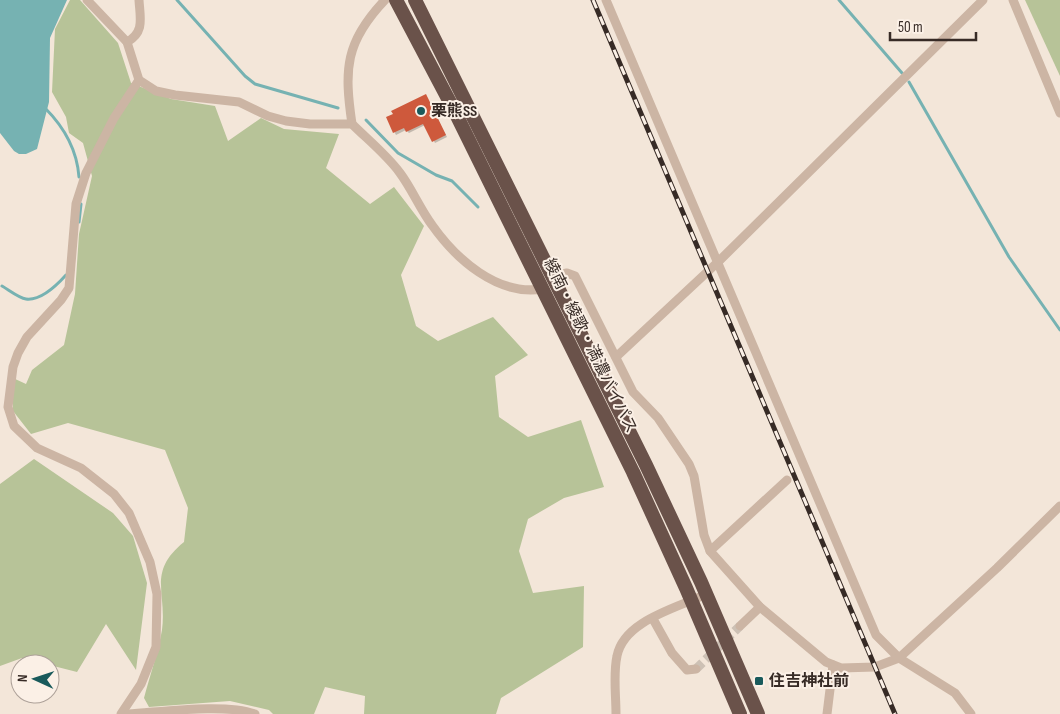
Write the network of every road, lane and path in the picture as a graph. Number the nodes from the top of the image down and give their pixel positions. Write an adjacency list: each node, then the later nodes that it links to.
1 (87, 0): 9 (street)
2 (139, 0): 9 (street)
3 (385, 0): 12 (street)
4 (396, 0): 15 (highway, 綾南・綾歌・満濃バイパス)
5 (415, 0): 14 (highway, 綾南・綾歌・満濃バイパス)
6 (606, 0): 13 (street)
7 (984, 0): 13 (street)
8 (1013, 0): 11 (street)
9 (128, 42): 10 (street)
10 (139, 80): 12 (street); 28 (street)
11 (1060, 113)
12 (352, 124): 15 (street)
13 (719, 261): 16 (street); 25 (street)
14 (553, 276): 16 (street); 20 (highway, 綾南・綾歌・満濃バイパス)
15 (542, 289): 21 (highway, 綾南・綾歌・満濃バイパス)
16 (616, 358): 19 (street)
17 (787, 480): 19 (street)
18 (1060, 506): 25 (street)
19 (710, 551): 22 (street)
20 (706, 594): 21 (street); 33 (highway, 綾南・綾歌・満濃バイパス)
21 (692, 601): 23 (street); 32 (highway, 綾南・綾歌・満濃バイパス)
22 (760, 607): 24 (street); 26 (street)
23 (653, 618): 27 (street); 31 (street)
24 (740, 626)
25 (899, 658): 26 (street); 35 (street)
26 (833, 665): 34 (street)
27 (696, 669)
28 (121, 714)
29 (128, 714): 30 (street)
30 (253, 714)
31 (616, 714)
32 (740, 714)
33 (758, 714)
34 (827, 714)
35 (971, 714)

